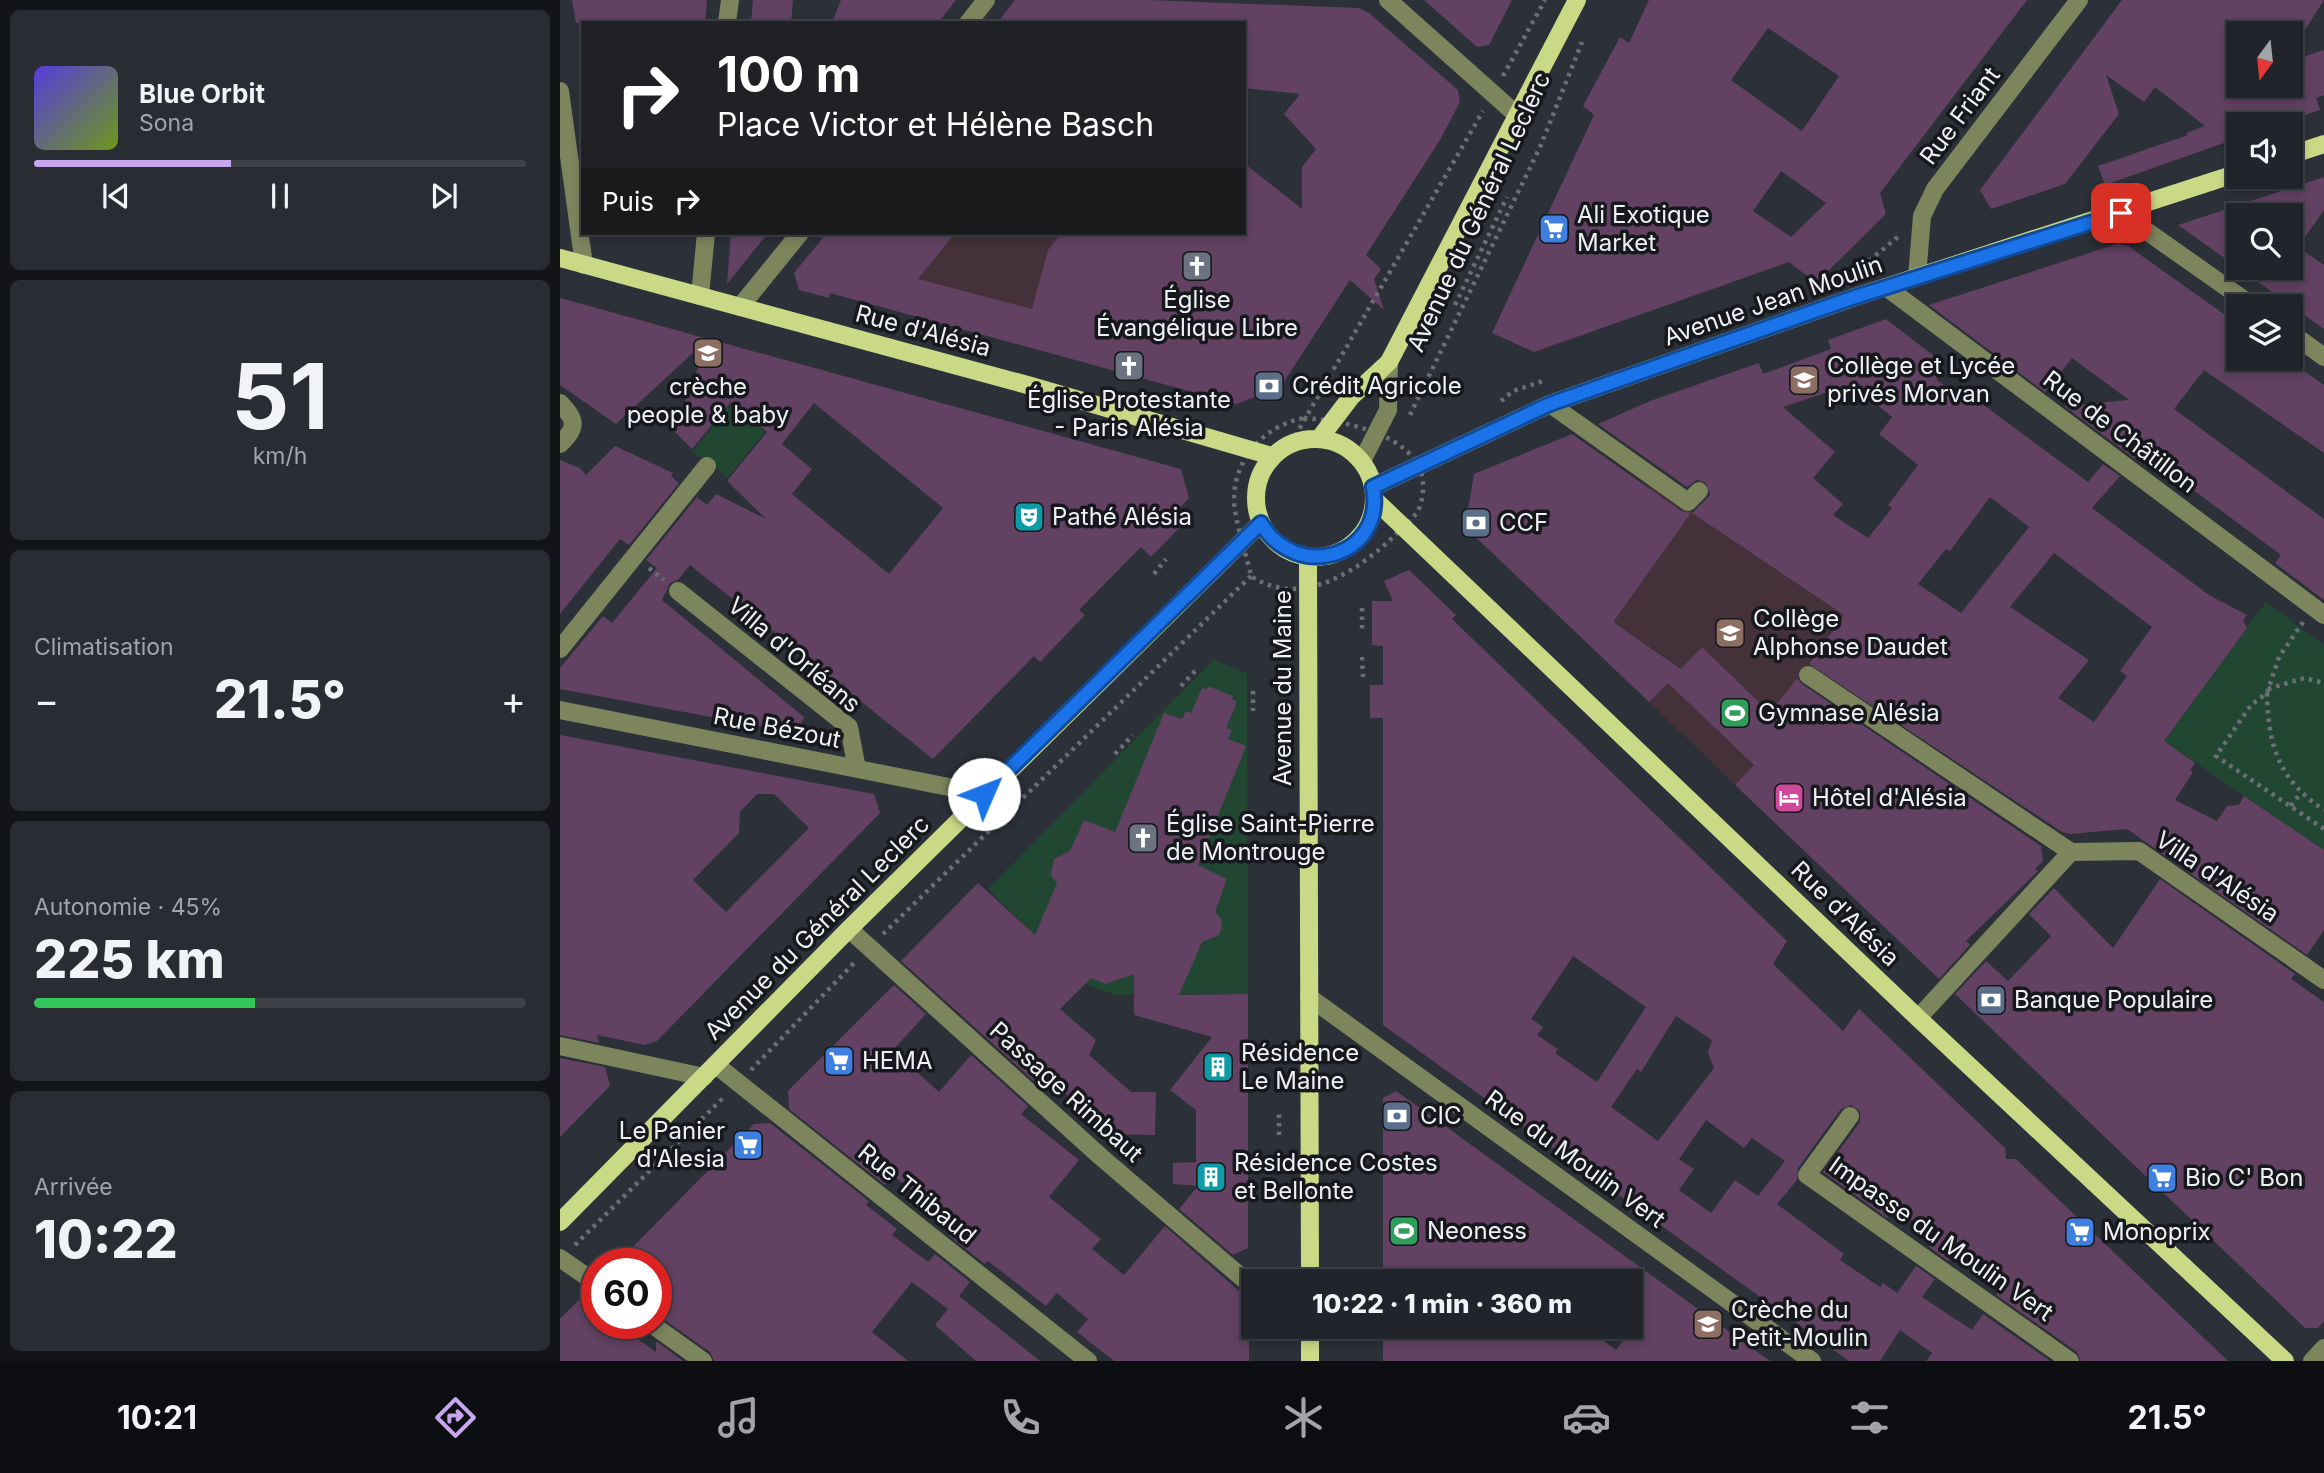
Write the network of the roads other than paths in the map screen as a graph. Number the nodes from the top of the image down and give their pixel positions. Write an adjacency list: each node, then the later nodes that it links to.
1 (730, 0): 6 (street)
2 (986, 0): 7 (street)
3 (1388, 0): 9 (street)
4 (1577, 0): 9 (main road, Avenue du Général Leclerc)
5 (2078, 0): 18 (street, Rue Friant)
6 (727, 21)
7 (970, 21)
8 (560, 92): 17 (street)
9 (1518, 116): 25 (main road, Avenue du Général Leclerc)
10 (2324, 144): 11 (main road)
11 (2303, 151)
12 (2226, 177): 13 (main road, Avenue Jean Moulin)
13 (2121, 213): 18 (main road, Avenue Jean Moulin); 20 (street)
14 (706, 235): 21 (street)
15 (798, 235): 22 (street)
16 (560, 258): 17 (main road, Rue d'Alésia)
17 (584, 265): 21 (main road, Rue d'Alésia)
18 (1917, 277): 19 (main road, Avenue Jean Moulin)
19 (1886, 287): 27 (main road, Avenue Jean Moulin); 38 (street, Rue de Châtillon)
20 (2236, 294)
21 (700, 296): 22 (main road, Rue d'Alésia)
22 (740, 307): 30 (main road, Rue d'Alésia)
23 (2303, 342): 24 (street)
24 (2324, 357)
25 (1389, 362): 28 (main road, Avenue du Général Leclerc); 31 (street, Avenue du Général Leclerc)
26 (560, 403): 29 (street)
27 (1550, 404): 33 (street); 34 (main road, Avenue Jean Moulin)
28 (1319, 439): 30 (main road); 31 (main road)
29 (560, 444)
30 (1272, 456): 35 (main road)
31 (1362, 461): 34 (main road)
32 (707, 466): 39 (street)
33 (1699, 491)
34 (1374, 493): 36 (main road); 48 (main road, Rue d'Alésia)
35 (1261, 523): 36 (main road); 43 (main road, Avenue du Général Leclerc)
36 (1308, 557): 47 (main road, Avenue du Maine)
37 (678, 591): 42 (street, Villa d'Orléans)
38 (2316, 616)
39 (560, 649)
40 (1808, 675): 44 (street)
41 (560, 710): 42 (street, Rue Bézout)
42 (858, 769): 43 (street, Rue Bézout)
43 (984, 794): 45 (main road, Avenue du Général Leclerc)
44 (2071, 852): 46 (street, Villa d'Alésia); 48 (street)
45 (849, 929): 50 (main road, Avenue du Général Leclerc); 56 (street, Passage Rimbaut)
46 (2324, 980)
47 (1309, 996): 54 (main road, Avenue du Maine); 63 (street, Rue du Moulin Vert)
48 (1918, 1018): 65 (main road, Rue d'Alésia)
49 (560, 1046): 50 (street)
50 (710, 1071): 52 (main road, Avenue du Général Leclerc); 61 (street, Rue Thibaud)
51 (1850, 1116): 64 (street, Impasse du Moulin Vert)
52 (560, 1222)
53 (561, 1258): 55 (street)
54 (1310, 1269)
55 (581, 1272)
56 (1241, 1277)
57 (672, 1339): 60 (street)
58 (1310, 1339): 62 (main road)
59 (2324, 1348): 66 (street)
60 (703, 1361)
61 (1088, 1361)
62 (1310, 1361)
63 (1812, 1361)
64 (2070, 1361)
65 (2285, 1361)
66 (2312, 1361)

